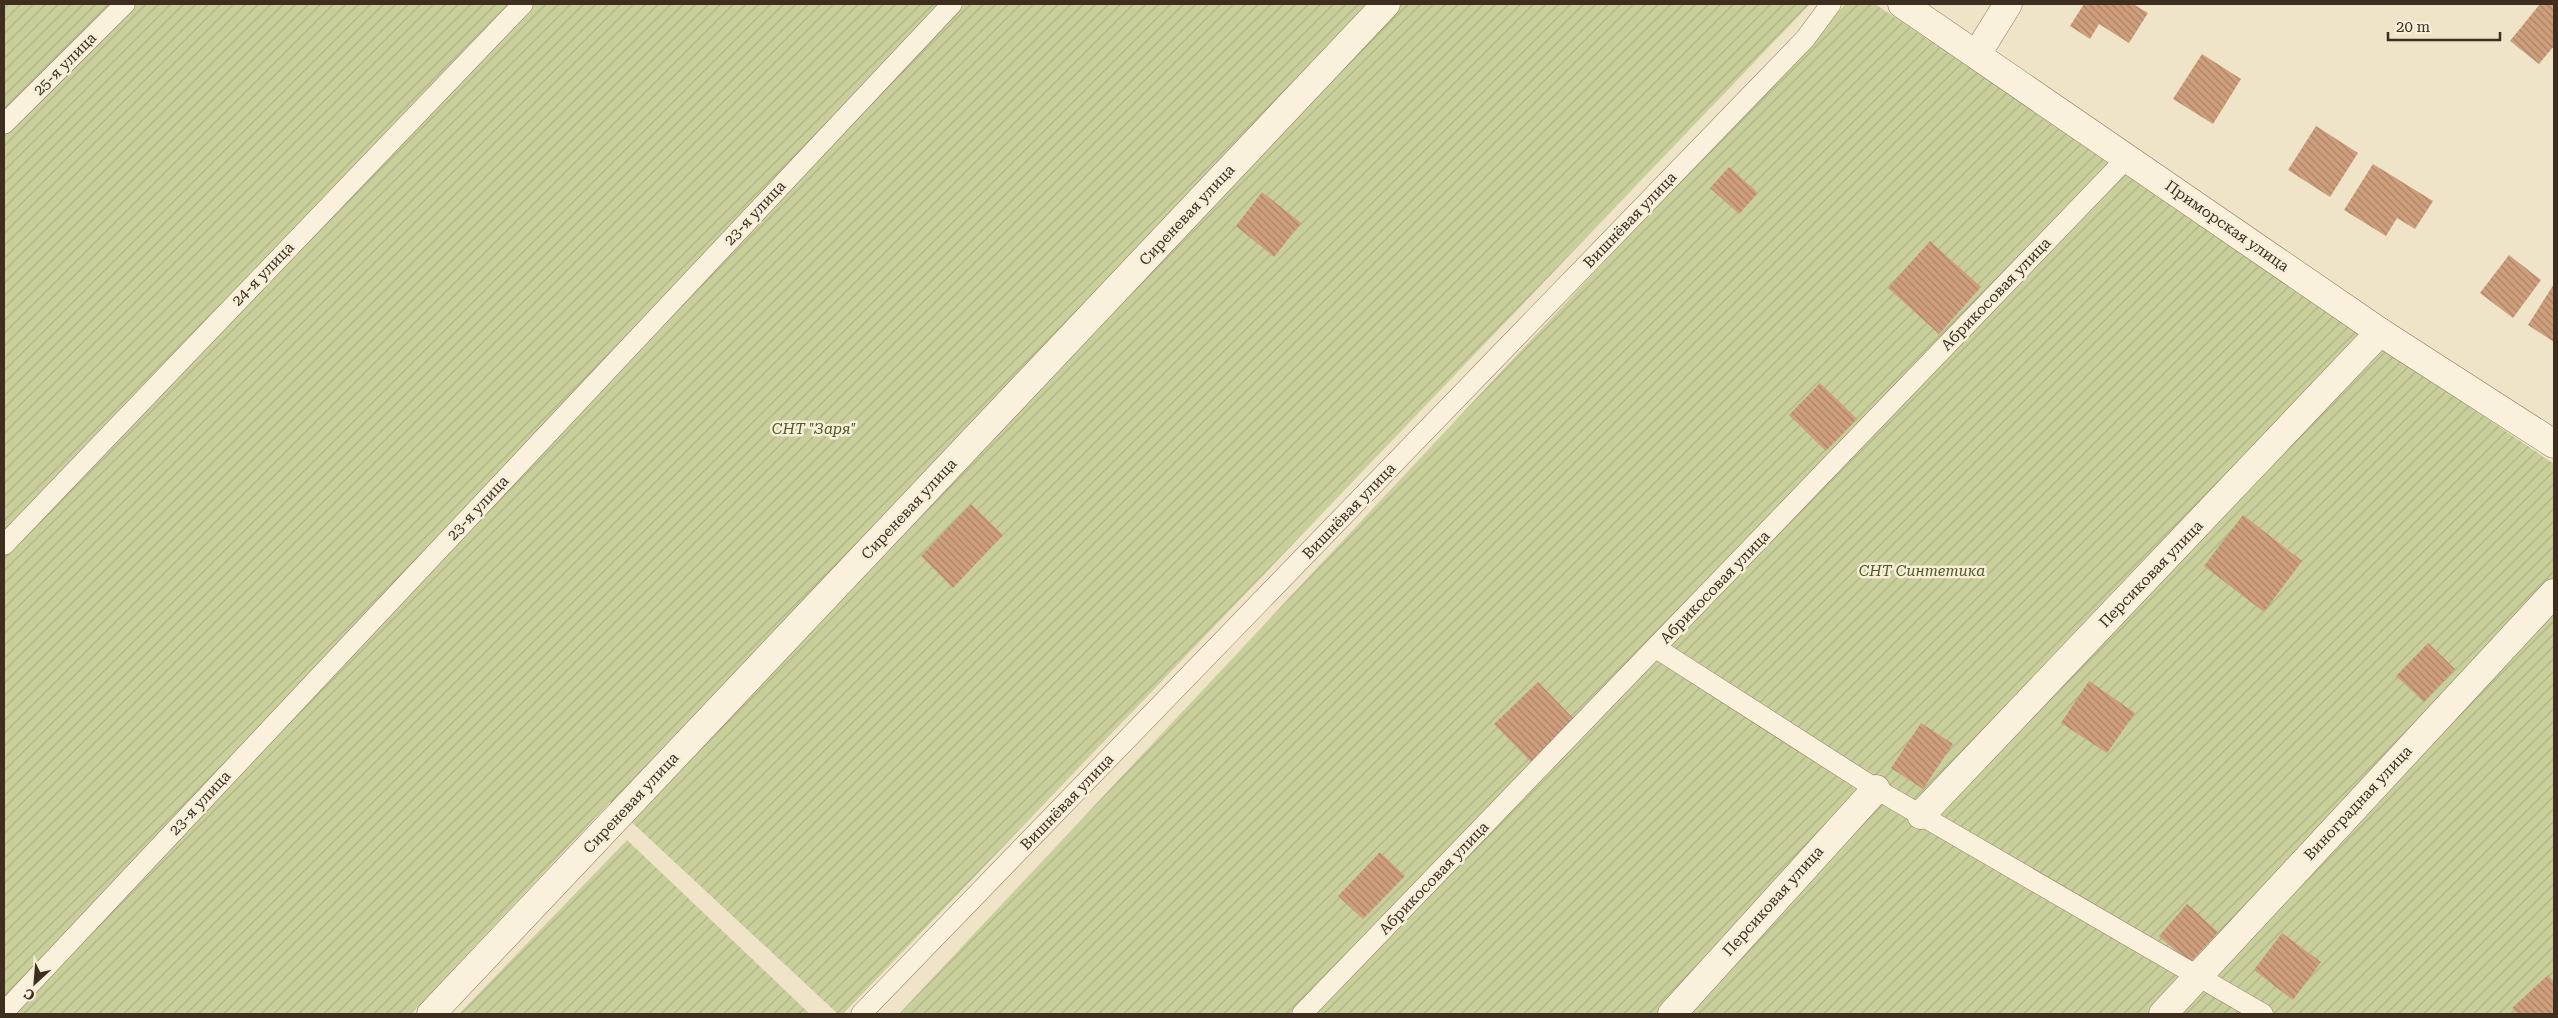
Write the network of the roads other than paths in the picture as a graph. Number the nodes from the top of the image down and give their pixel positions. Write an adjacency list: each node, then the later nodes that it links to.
1 (125, 4): 9 (lane, 25-я улица)
2 (523, 4): 13 (lane, 24-я улица)
3 (952, 4): 19 (lane, 23-я улица)
4 (1386, 4): 21 (street, Сиреневая улица)
5 (1831, 4): 22 (lane, Вишнёвая улица)
6 (1902, 4): 8 (street, Приморская улица)
7 (2008, 4): 8 (street)
8 (1977, 54): 10 (street, Приморская улица)
9 (4, 124)
10 (2127, 158): 11 (street, Приморская улица); 15 (lane, Абрикосовая улица)
11 (2380, 332): 12 (street, Приморская улица); 17 (street, Персиковая улица)
12 (2554, 444)
13 (4, 545)
14 (2554, 592): 18 (street, Виноградная улица)
15 (1656, 648): 16 (lane); 23 (lane, Абрикосовая улица)
16 (1876, 790): 17 (lane); 24 (street, Персиковая улица)
17 (1921, 815): 18 (lane)
18 (2198, 976): 25 (street, Виноградная улица); 26 (lane)
19 (4, 1012): 20 (lane)
20 (6, 1014)
21 (431, 1014)
22 (862, 1014)
23 (1302, 1014)
24 (1672, 1014)
25 (2162, 1014)
26 (2264, 1014)

